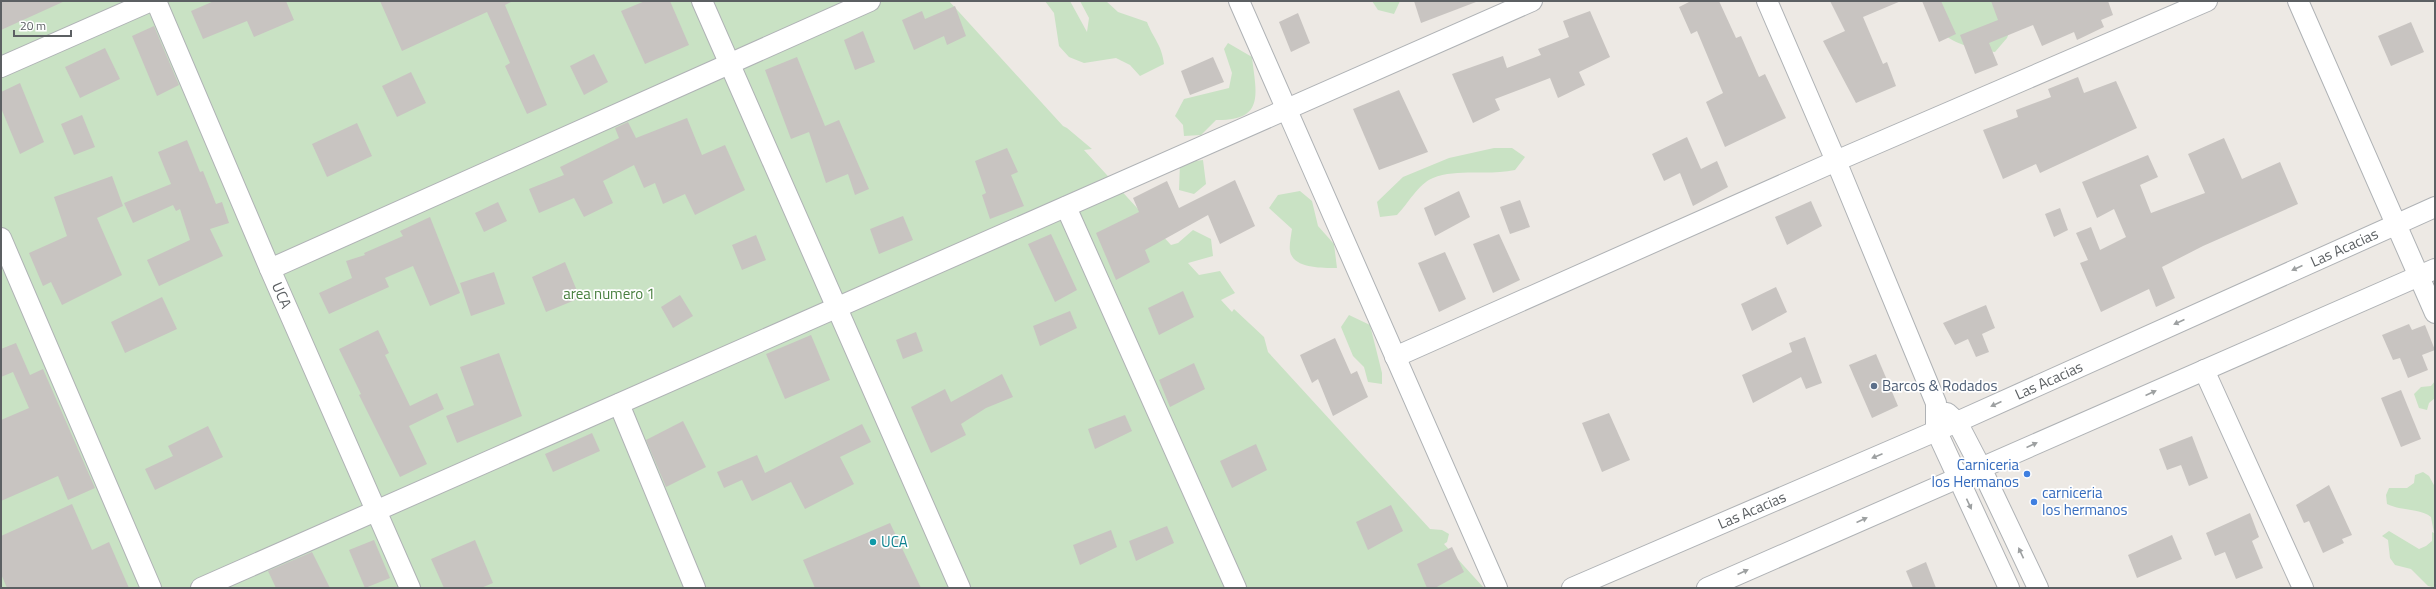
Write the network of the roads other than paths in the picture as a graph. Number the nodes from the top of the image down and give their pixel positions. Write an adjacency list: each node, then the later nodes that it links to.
1 (151, 1): 12 (street)
2 (156, 1): 19 (street, UCA)
3 (702, 1): 11 (street)
4 (870, 1): 11 (street)
5 (1240, 1): 13 (street)
6 (1532, 1): 10 (street)
7 (1767, 1): 14 (street)
8 (2207, 1): 14 (street)
9 (2298, 1): 17 (street)
10 (1499, 8): 13 (street)
11 (728, 64): 19 (street); 21 (street)
12 (1, 67)
13 (1287, 110): 15 (street); 23 (street)
14 (1836, 161): 23 (street); 25 (street)
15 (1066, 207): 21 (street); 37 (street)
16 (2435, 207): 17 (street, Las Acacias)
17 (2395, 224): 20 (street); 27 (street, Las Acacias, one-way to 27)
18 (1, 238): 32 (street)
19 (270, 269): 31 (street, UCA)
20 (2427, 273): 22 (street); 24 (street)
21 (836, 308): 26 (street); 36 (street)
22 (2435, 313)
23 (1395, 357): 38 (street)
24 (2204, 370): 29 (street, one-way to 24); 43 (street)
25 (1936, 402): 27 (street); 28 (street)
26 (619, 404): 31 (street); 35 (street)
27 (1957, 422): 28 (street, Las Acacias); 29 (street)
28 (1936, 430): 30 (street); 39 (street, Las Acacias, one-way to 39)
29 (1981, 468): 30 (street); 42 (street, one-way to 29)
30 (1957, 479): 40 (street, one-way to 30); 41 (street, one-way to 41)
31 (376, 511): 33 (street); 34 (street, UCA)
32 (151, 588)
33 (201, 588)
34 (410, 588)
35 (694, 588)
36 (960, 588)
37 (1236, 588)
38 (1497, 588)
39 (1572, 588)
40 (1707, 588)
41 (2009, 588)
42 (2038, 588)
43 (2303, 588)

